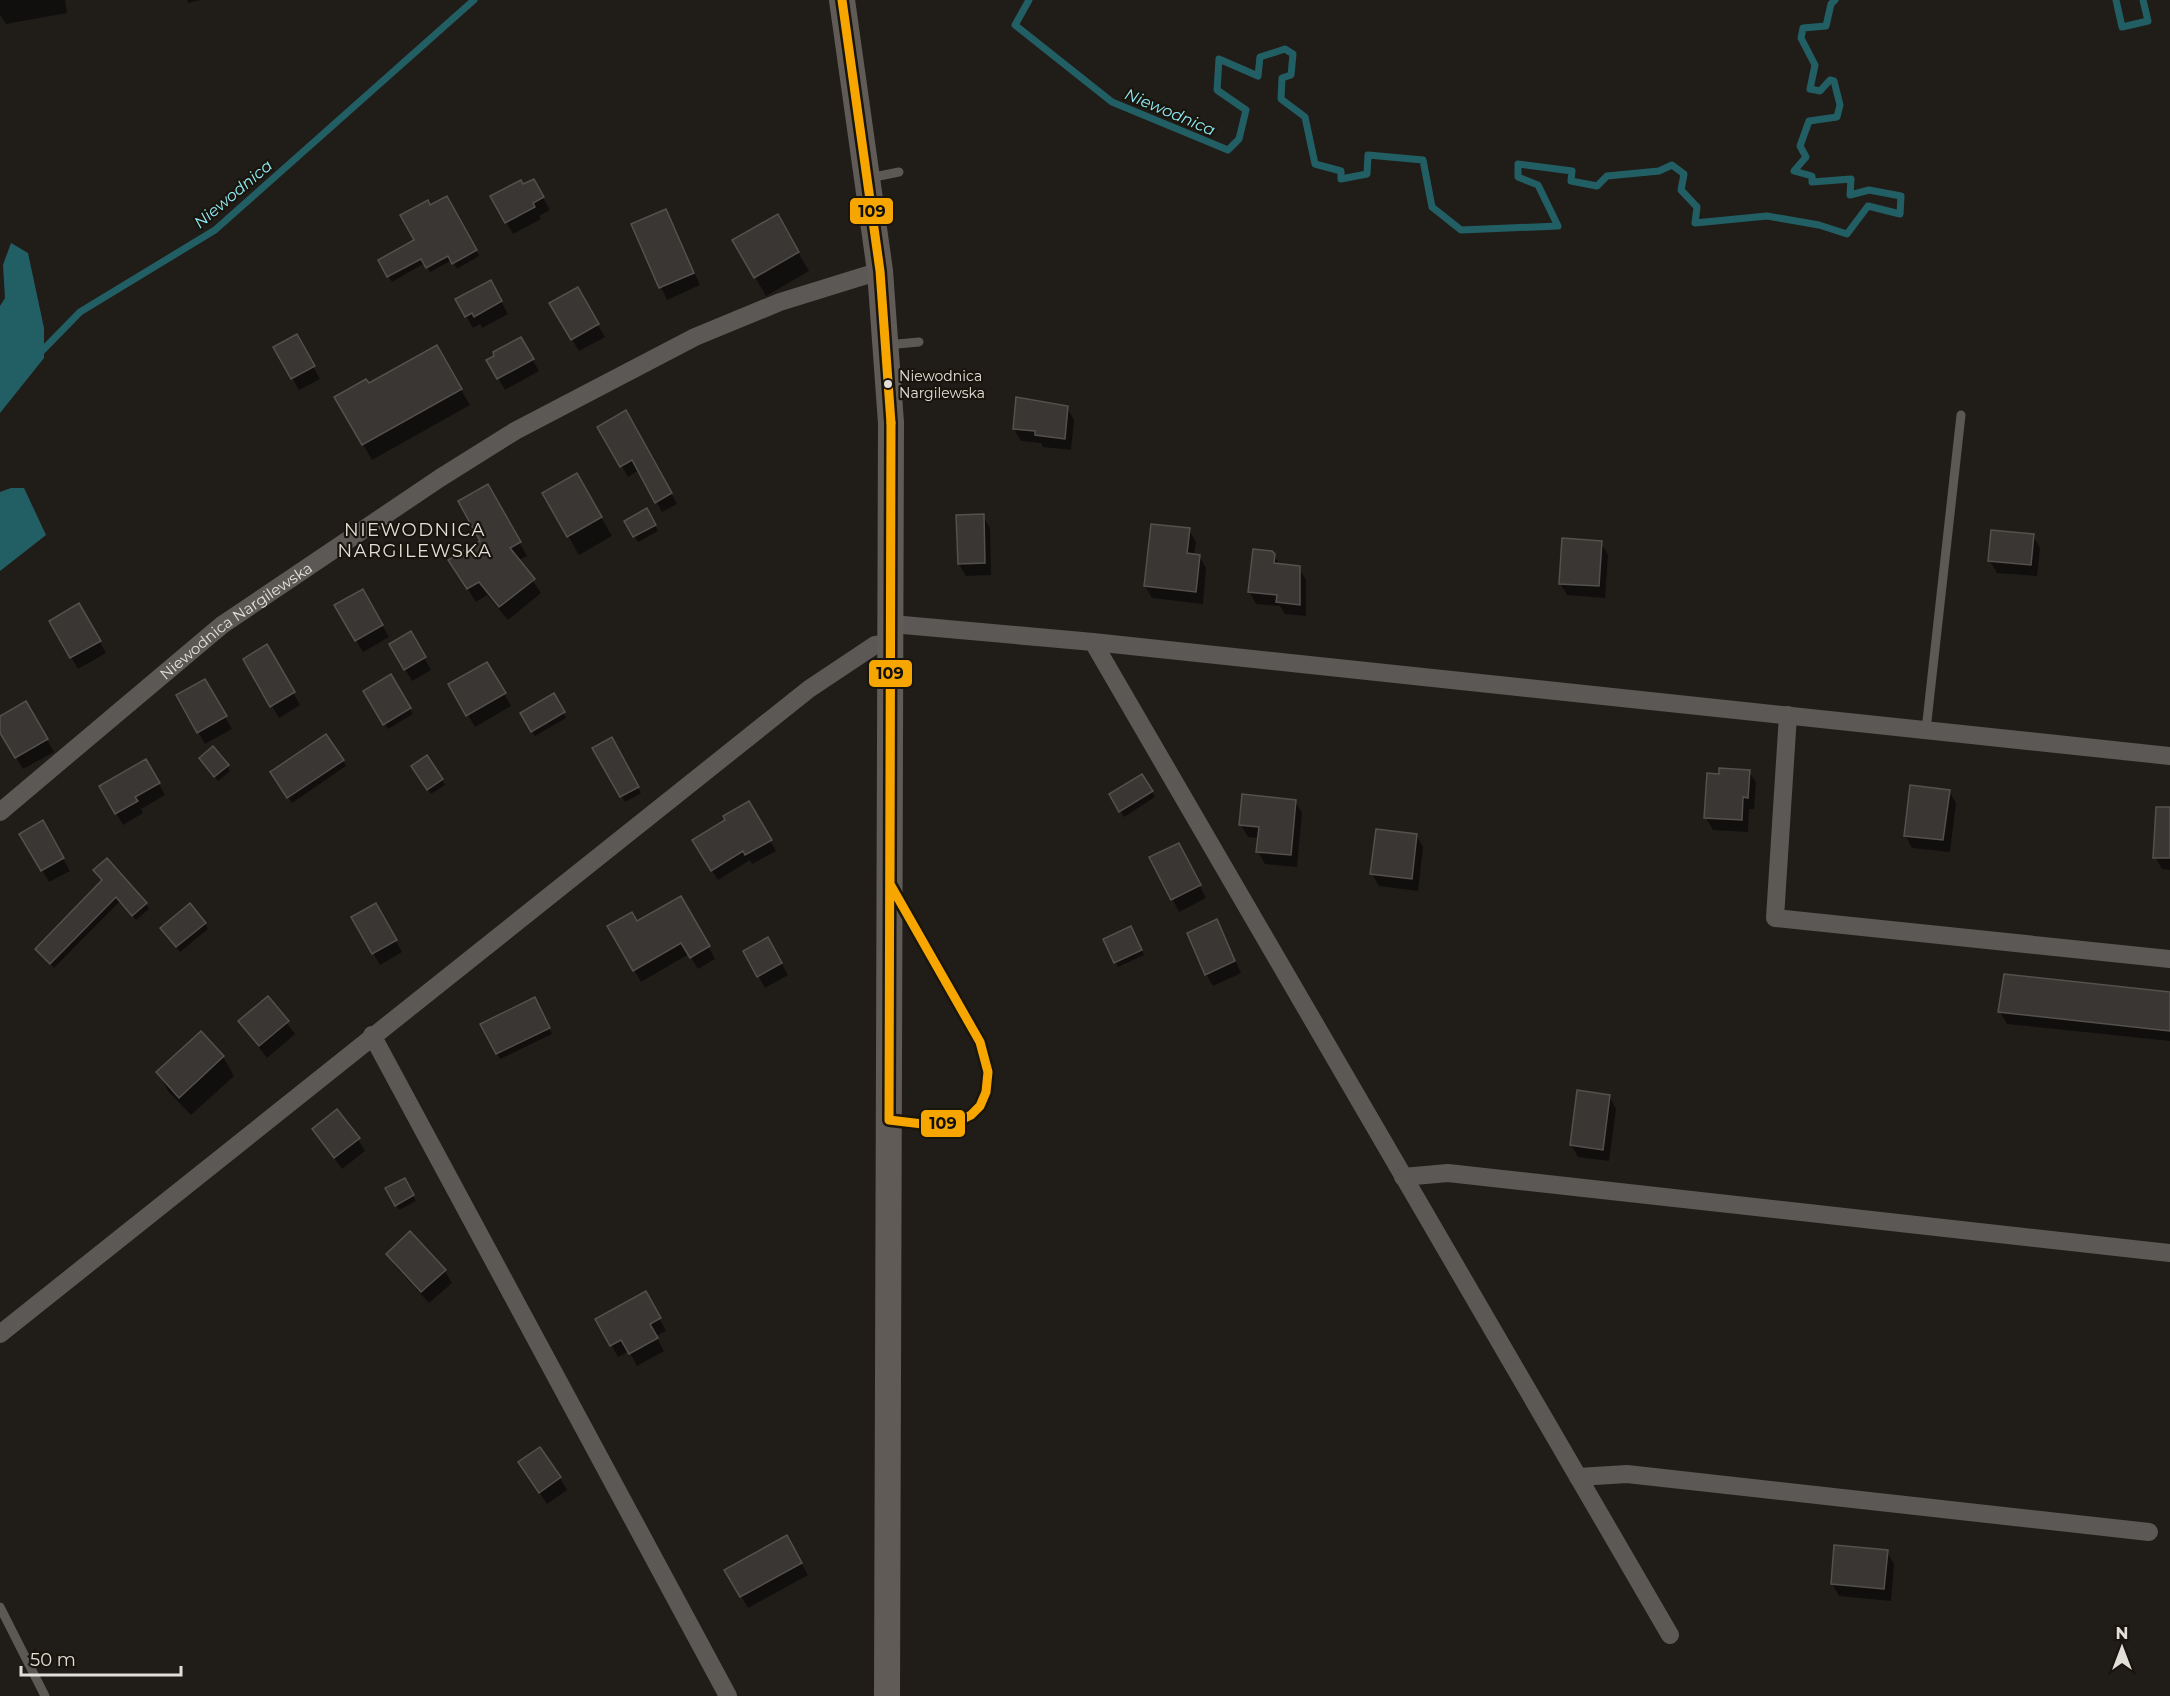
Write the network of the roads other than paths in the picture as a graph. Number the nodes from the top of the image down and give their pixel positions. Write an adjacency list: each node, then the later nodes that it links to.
1 (842, 0): 3 (street)
2 (899, 172): 3 (lane)
3 (867, 178): 4 (street)
4 (880, 271): 6 (street); 13 (street, Niewodnica Nargilewska)
5 (919, 342): 6 (lane)
6 (886, 345): 8 (street)
7 (1960, 415): 11 (lane)
8 (892, 633): 9 (street); 14 (street); 16 (street)
9 (1093, 642): 10 (street); 18 (street)
10 (1788, 715): 11 (street); 15 (street)
11 (1926, 730): 12 (street)
12 (2170, 756)
13 (0, 812)
14 (890, 884): 17 (street); 17 (lane)
15 (2170, 959)
16 (372, 1035): 20 (street); 26 (street)
17 (889, 1120): 27 (street)
18 (1403, 1177): 19 (street); 21 (street)
19 (2170, 1253)
20 (0, 1334)
21 (1578, 1477): 22 (street); 24 (street)
22 (2149, 1532)
23 (0, 1607): 25 (lane)
24 (1670, 1635)
25 (45, 1696)
26 (728, 1696)
27 (886, 1696)

